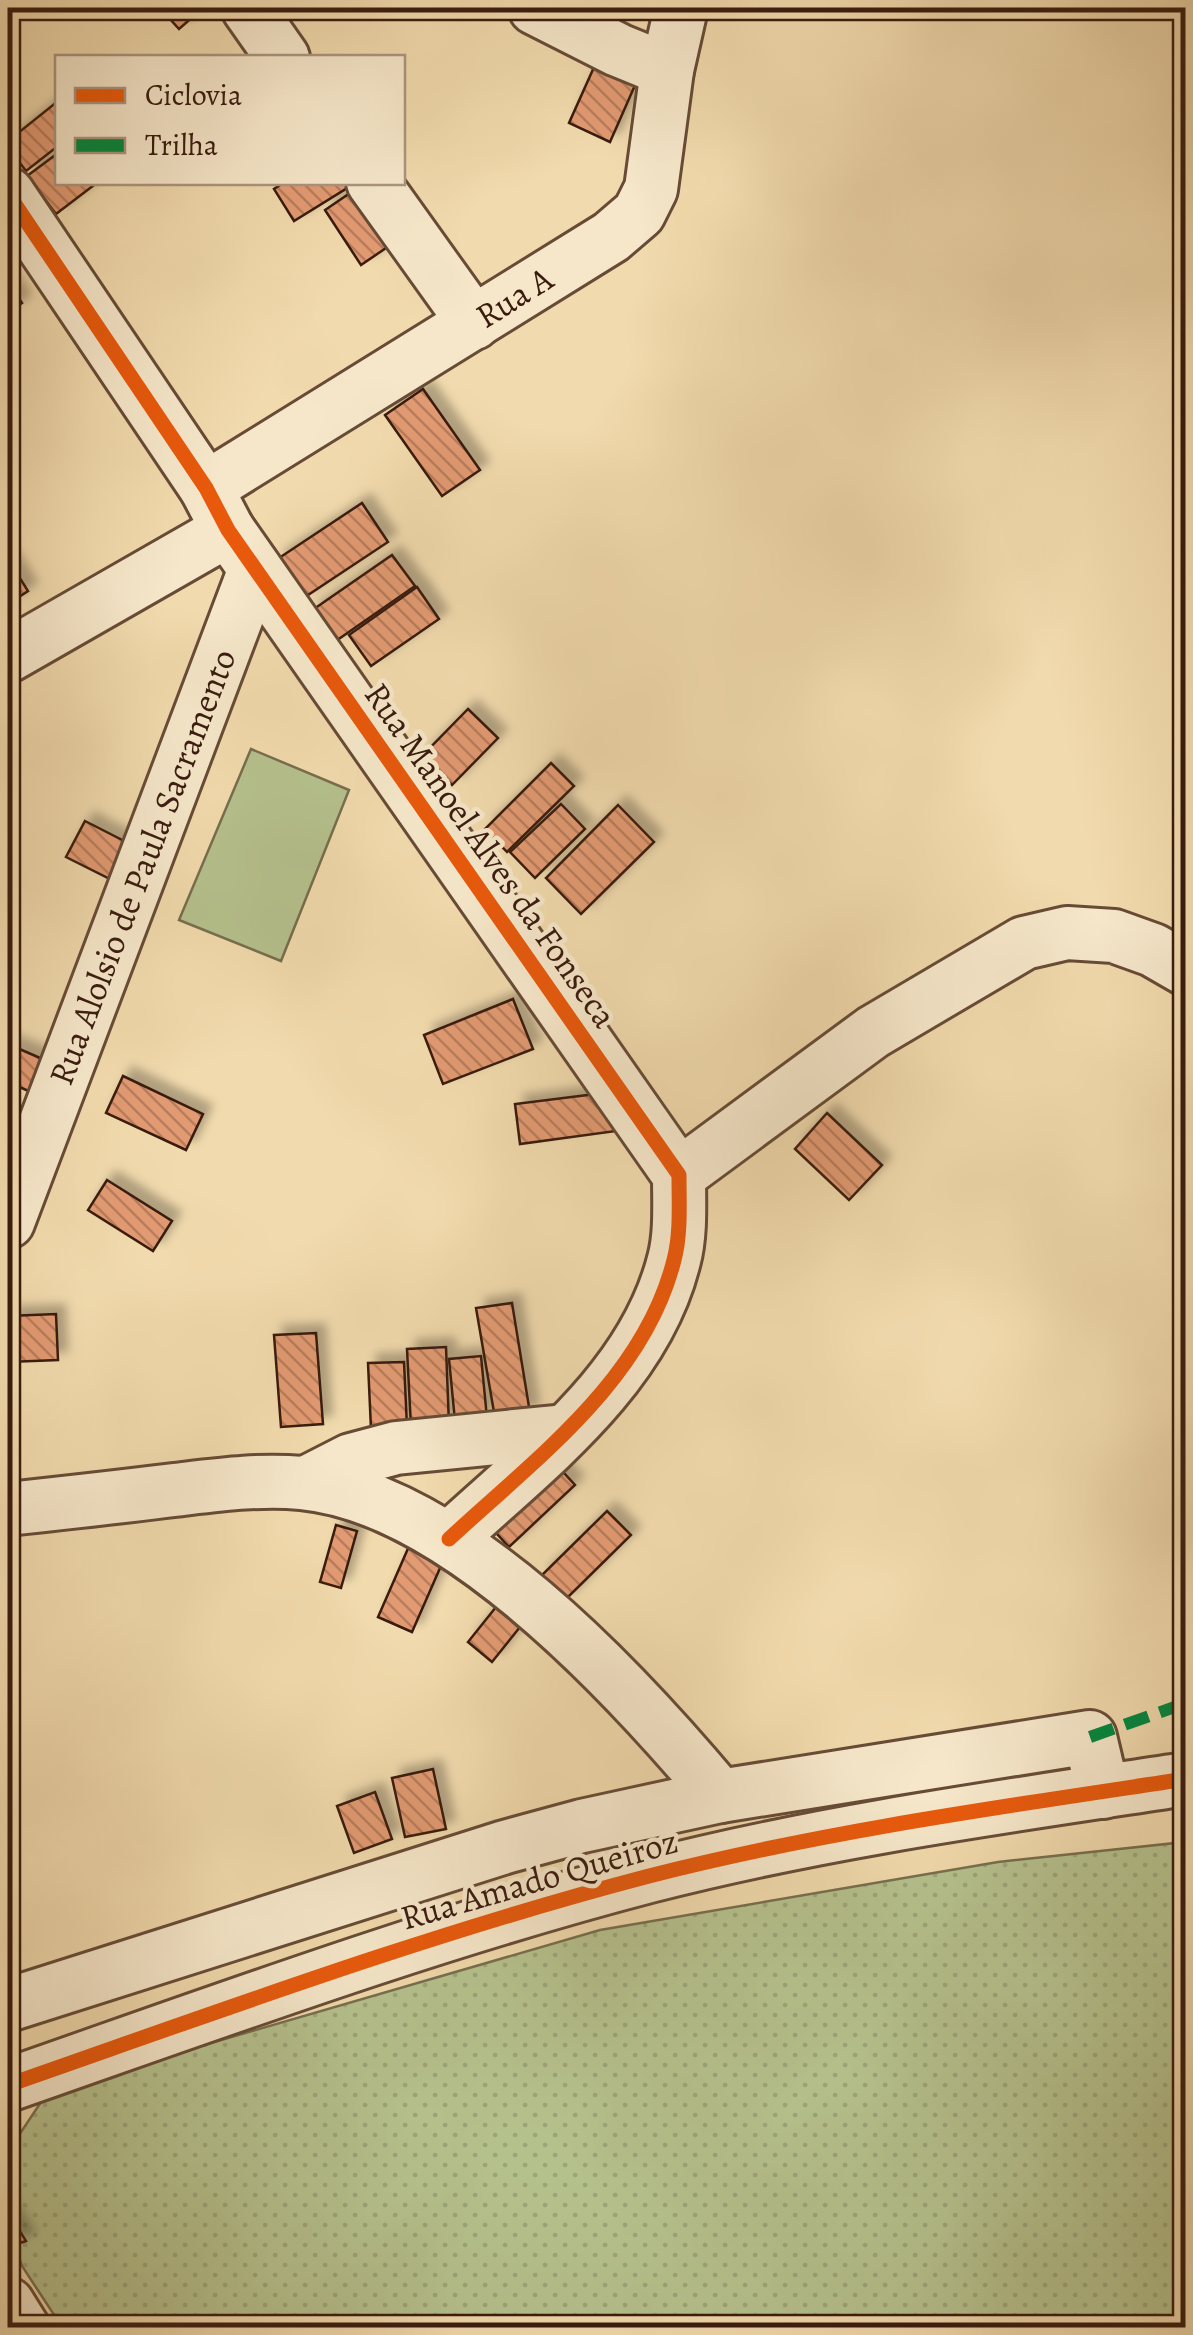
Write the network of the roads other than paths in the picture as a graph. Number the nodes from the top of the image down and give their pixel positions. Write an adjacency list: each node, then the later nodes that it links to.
1 (248, 8): 4 (street)
2 (535, 8): 5 (street)
3 (682, 8): 5 (street, Rua A)
4 (281, 55)
5 (667, 70): 8 (street, Rua A)
6 (375, 185): 8 (street)
7 (8, 194): 9 (street, Rua Manoel Alves da Fonseca)
8 (474, 322): 9 (street, Rua A)
9 (229, 529): 10 (street, Rua A); 12 (street, Rua Manoel Alves da Fonseca); 13 (street, Rua Alolsio de Paula Sacramento)
10 (8, 656)
11 (1186, 969): 12 (street)
12 (679, 1176): 14 (street)
13 (8, 1222)
14 (565, 1431): 15 (street); 17 (street)
15 (306, 1483): 16 (street); 17 (street)
16 (8, 1509)
17 (449, 1539): 20 (street)
18 (1186, 1780): 19 (street, Rua Amado Queiroz)
19 (1102, 1792): 20 (street, Rua Amado Queiroz); 22 (street, Rua Amado Queiroz)
20 (720, 1796): 21 (street, Rua Amado Queiroz)
21 (8, 2005)
22 (8, 2085)
23 (8, 2304): 24 (street)
24 (23, 2328)

